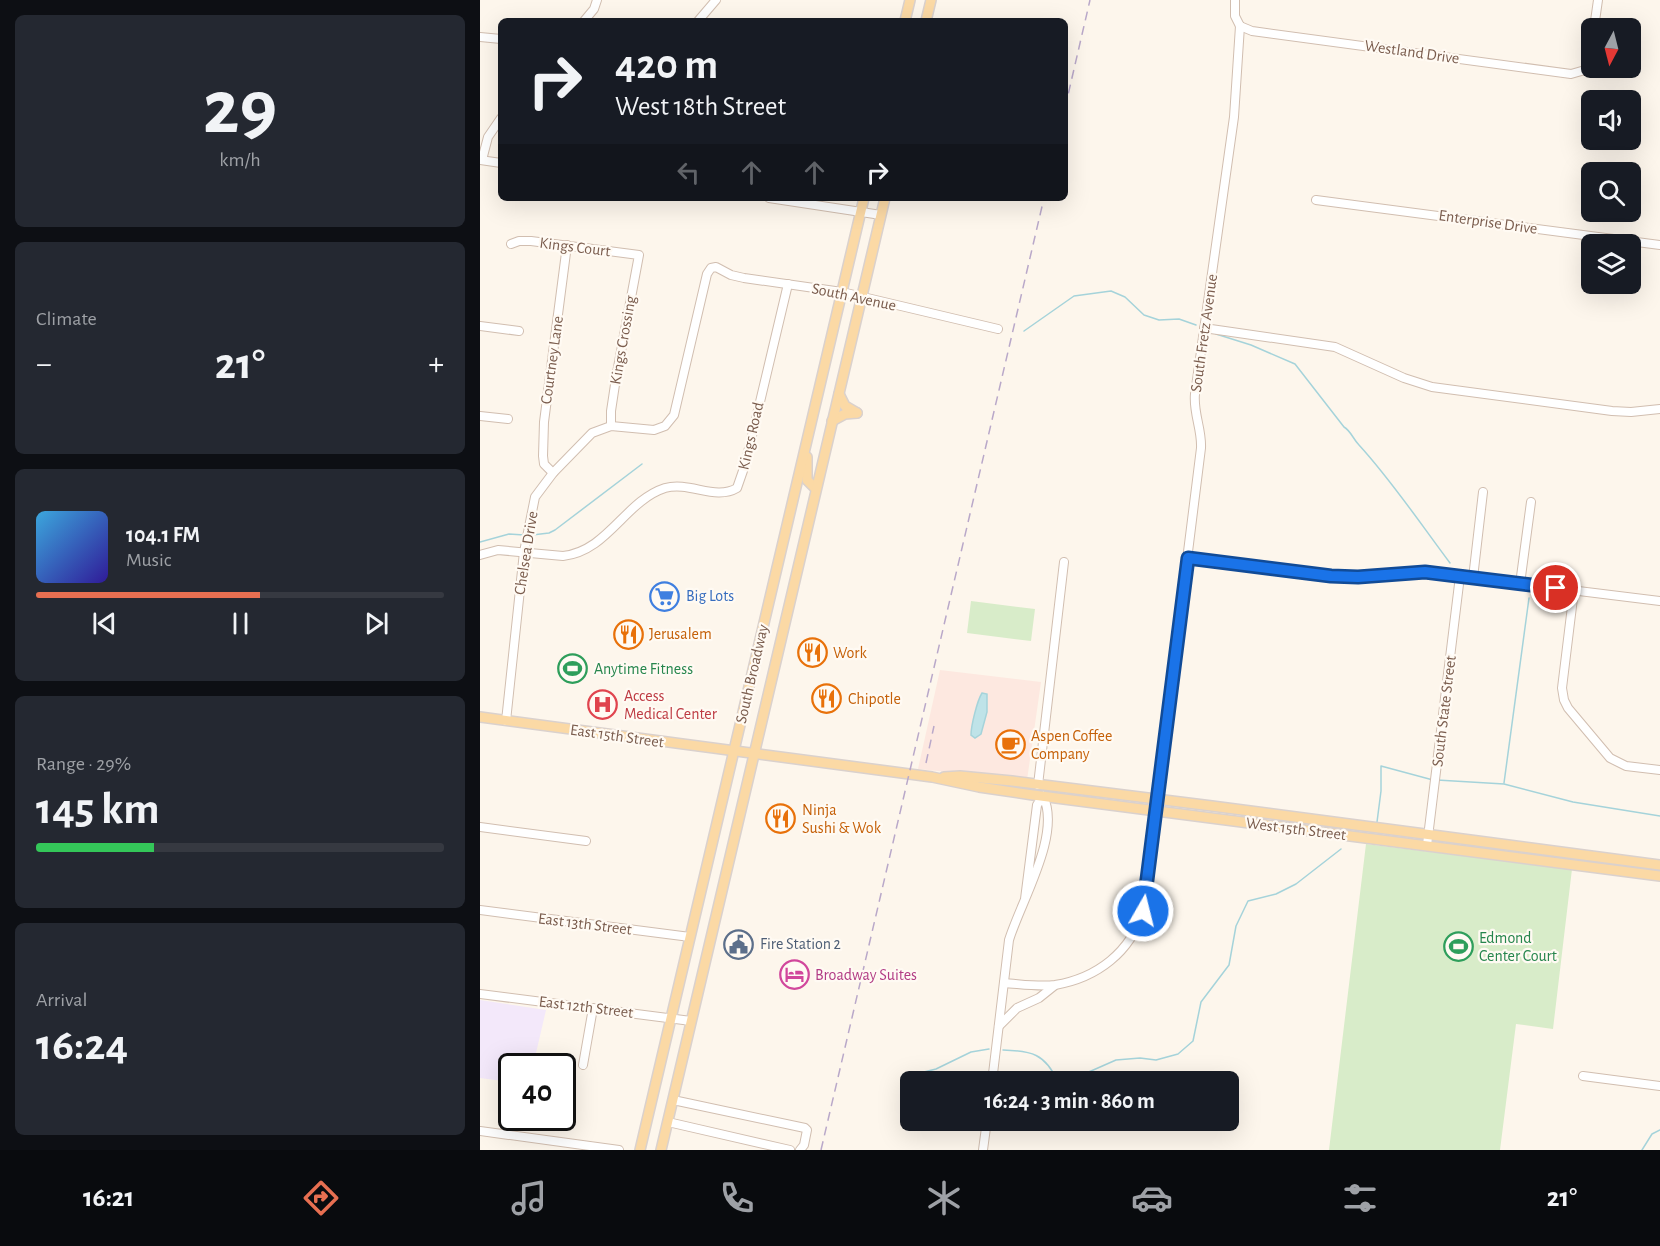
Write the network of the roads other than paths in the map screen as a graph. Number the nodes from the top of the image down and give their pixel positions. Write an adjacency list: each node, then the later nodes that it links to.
1 (597, 0): 7 (street)
2 (717, 0): 8 (street)
3 (910, 0): 9 (main road)
4 (931, 0): 10 (main road)
5 (1236, 0): 12 (street, South Fretz Avenue)
6 (1598, 0): 11 (street)
7 (586, 18)
8 (702, 18)
9 (906, 18)
10 (927, 18)
11 (1595, 18)
12 (1240, 26): 15 (street, Westland Drive); 33 (street, South Fretz Avenue)
13 (480, 37): 14 (street)
14 (498, 39)
15 (1581, 71)
16 (498, 122): 17 (street)
17 (481, 160): 18 (street)
18 (498, 162)
19 (1316, 200): 27 (street, Enterprise Drive)
20 (789, 201): 23 (street)
21 (863, 201): 23 (main road, South Broadway)
22 (884, 201): 24 (main road, South Broadway)
23 (861, 211): 24 (street); 30 (main road, South Broadway)
24 (881, 215): 31 (main road, South Broadway)
25 (511, 244): 26 (street, Kings Court)
26 (567, 244): 28 (street, Kings Court); 43 (street, Courtney Lane)
27 (1660, 245)
28 (639, 255): 41 (street, Kings Crossing)
29 (788, 284): 30 (street, South Avenue); 41 (street, South Avenue); 47 (street, Kings Road)
30 (842, 292): 31 (street, South Avenue); 42 (main road, South Broadway)
31 (861, 298): 34 (street, South Avenue); 36 (main road, South Broadway)
32 (480, 326): 35 (street)
33 (1204, 328): 37 (street); 49 (street, South Fretz Avenue)
34 (998, 329)
35 (519, 331)
36 (838, 393): 40 (main road, South Broadway); 40 (main road)
37 (1660, 409)
38 (480, 416): 39 (street)
39 (508, 419)
40 (832, 421): 44 (main road, South Broadway)
41 (611, 426): 43 (street, Chelsea Drive)
42 (807, 443): 44 (main road); 58 (main road, South Broadway)
43 (553, 473): 47 (street, Chelsea Drive)
44 (816, 489): 59 (main road, South Broadway)
45 (1483, 492): 52 (street)
46 (1531, 502): 53 (street)
47 (524, 552): 48 (street, Kings Road); 57 (street, Chelsea Drive)
48 (480, 555)
49 (1188, 558): 51 (street); 64 (street, South Fretz Avenue)
50 (1064, 562): 62 (street)
51 (1460, 576): 52 (street); 67 (street, South State Street)
52 (1473, 578): 53 (street)
53 (1520, 584): 54 (street)
54 (1574, 590): 55 (street); 60 (street)
55 (1660, 601)
56 (480, 717): 57 (main road, East 15th Street)
57 (506, 721): 58 (main road, East 15th Street)
58 (735, 752): 59 (main road, East 15th Street); 74 (main road, South Broadway)
59 (754, 754): 61 (main road, West 15th Street); 75 (main road, South Broadway)
60 (1660, 770)
61 (932, 777): 62 (main road, West 15th Street); 63 (main road, West 15th Street)
62 (1038, 785): 63 (main road); 64 (main road, West 15th Street)
63 (1043, 796): 65 (main road, West 15th Street); 72 (street); 72 (street)
64 (1157, 800): 65 (street, South Fretz Avenue); 67 (main road, West 15th Street)
65 (1156, 811): 69 (main road, West 15th Street); 77 (street, South Fretz Avenue)
66 (480, 827): 68 (street)
67 (1429, 833): 69 (street, South State Street); 70 (main road, West 15th Street)
68 (586, 841)
69 (1427, 846): 71 (main road, West 15th Street)
70 (1660, 865)
71 (1660, 876)
72 (1025, 899): 76 (street)
73 (480, 910): 74 (street, East 13th Street)
74 (690, 937): 75 (main road); 80 (main road, South Broadway)
75 (710, 941): 81 (main road, South Broadway)
76 (1004, 983): 77 (street, South Fretz Avenue); 82 (street)
77 (1055, 985): 82 (street, South Fretz Avenue)
78 (480, 994): 79 (street, East 12th Street)
79 (593, 1008): 80 (street, East 12th Street); 83 (street)
80 (671, 1018): 81 (street, East 12th Street); 92 (main road, South Broadway)
81 (691, 1021): 87 (main road, South Broadway)
82 (998, 1027): 84 (street)
83 (582, 1065)
84 (993, 1071)
85 (1583, 1076): 86 (street)
86 (1660, 1086)
87 (673, 1100): 88 (main road, South Broadway); 95 (street)
88 (668, 1122): 93 (main road, South Broadway); 94 (street)
89 (480, 1131): 91 (street)
90 (986, 1131): 96 (street)
91 (619, 1150)
92 (640, 1150)
93 (661, 1150)
94 (790, 1150)
95 (800, 1150)
96 (983, 1150)

